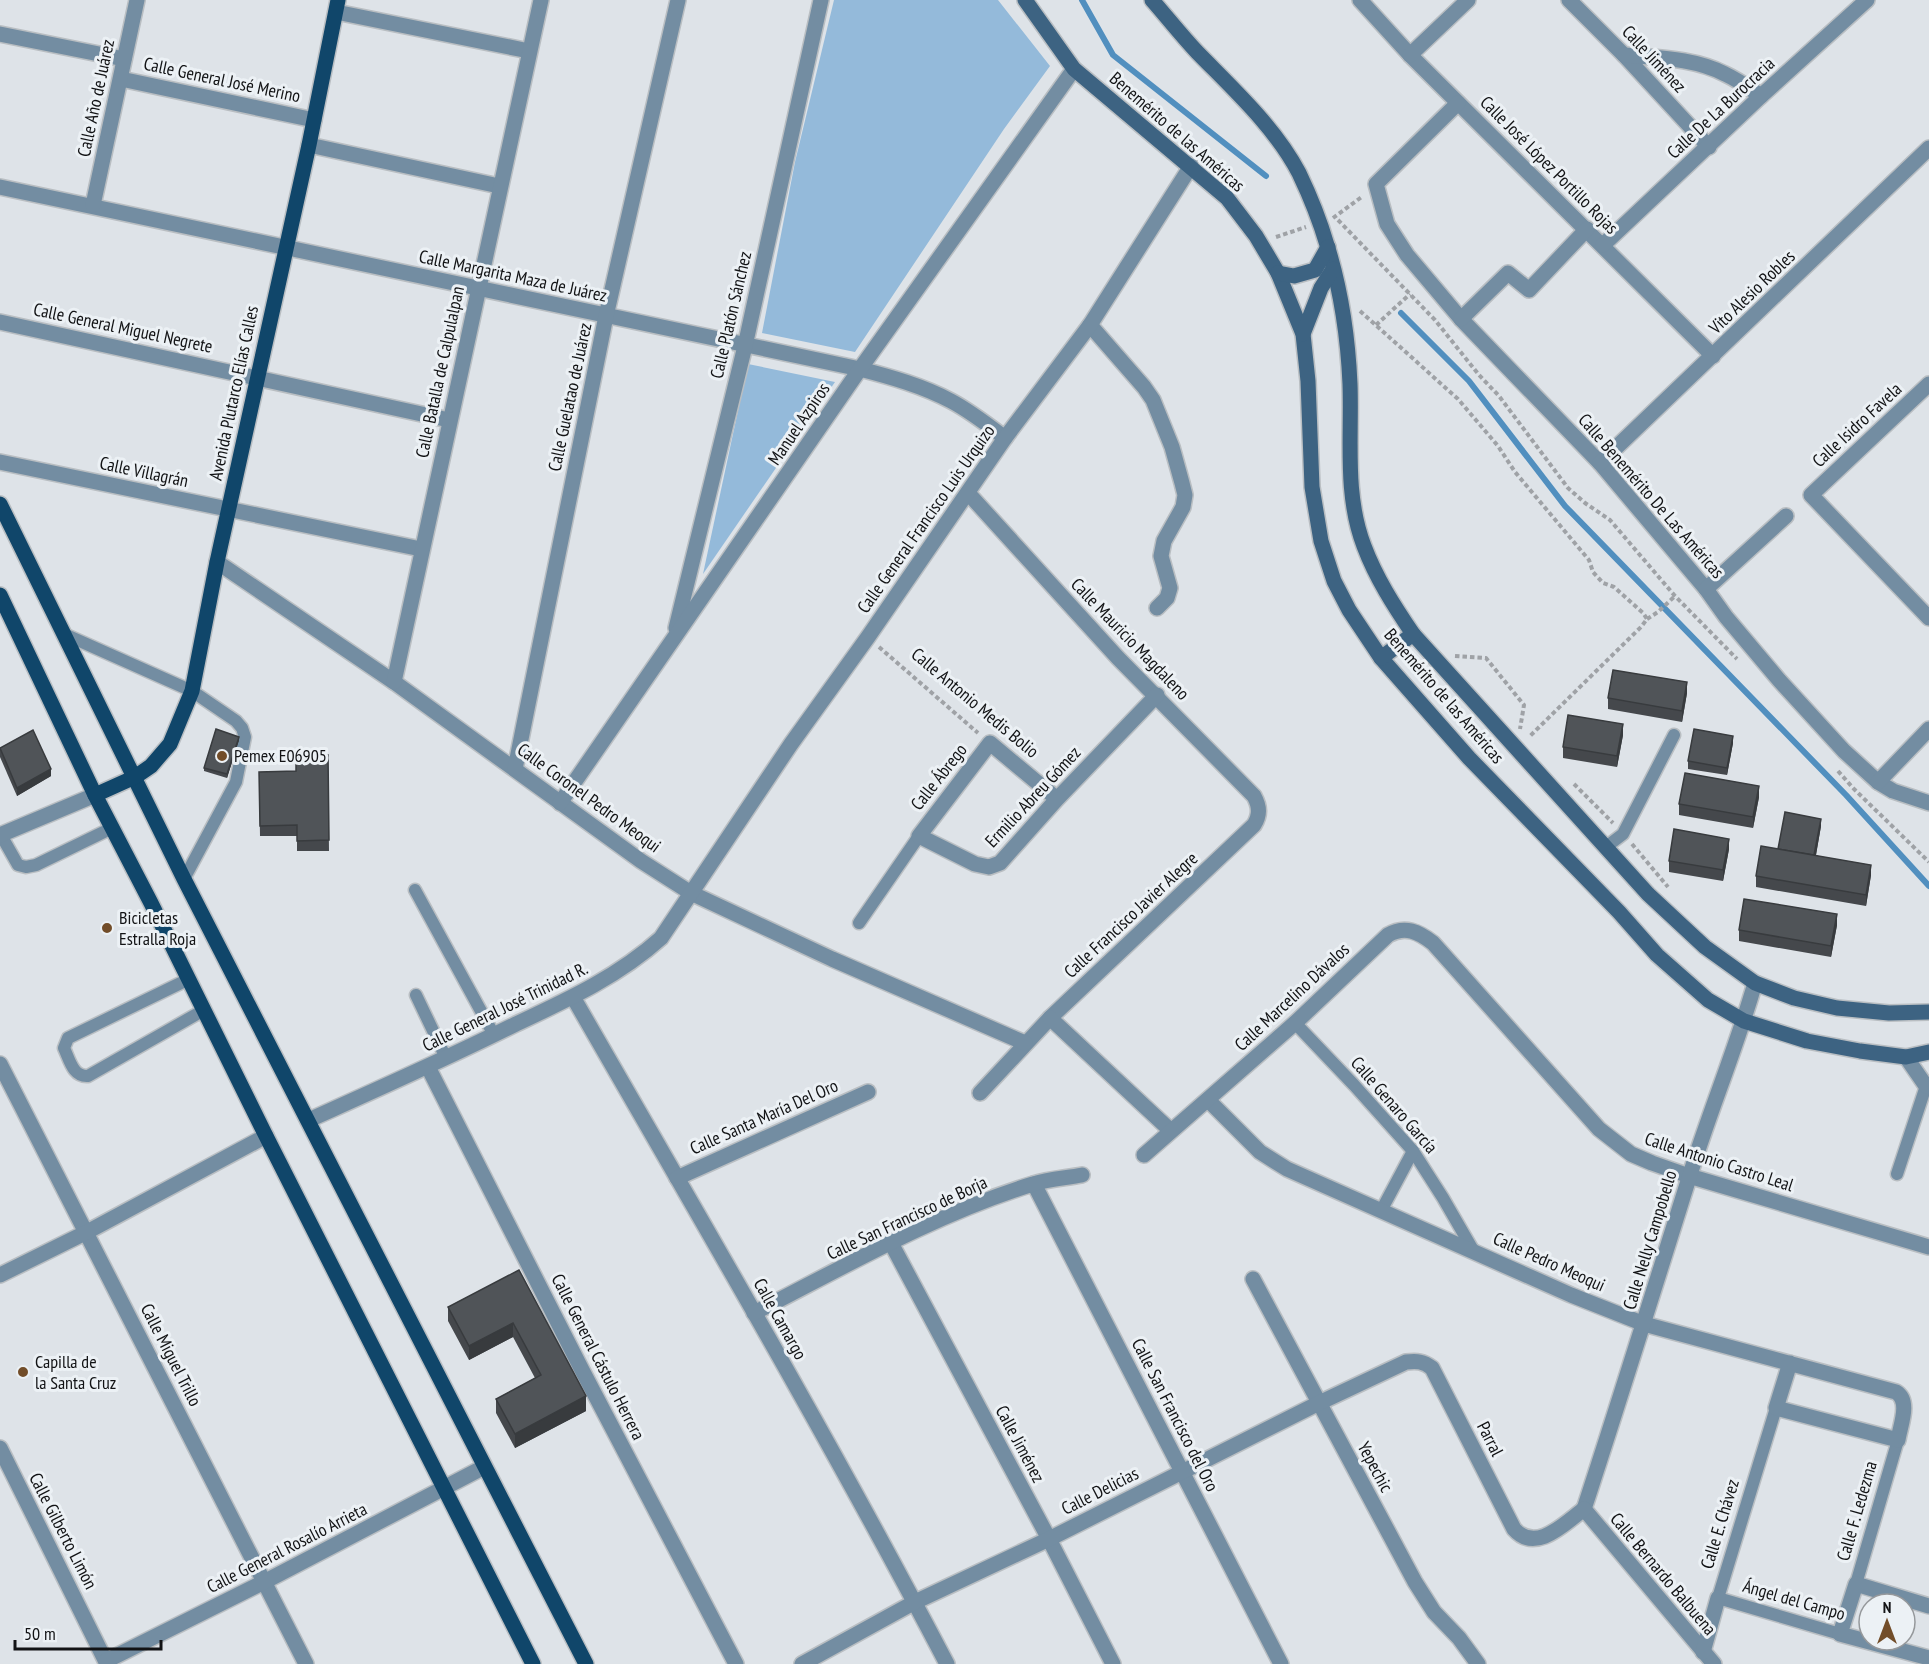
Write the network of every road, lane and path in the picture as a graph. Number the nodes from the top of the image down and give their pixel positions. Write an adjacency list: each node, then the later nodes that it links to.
1 (137, 0): 16 (street, Calle Año de Juárez)
2 (540, 0): 13 (street, Calle Batalla de Calpulalpan)
3 (678, 0): 43 (street, Calle Guelatao de Juárez)
4 (821, 0): 50 (street, Calle Platón Sánchez)
5 (1025, 0): 17 (street, Benemérito de las Américas)
6 (1152, 0): 32 (street, Benemérito de las Américas)
7 (1360, 0): 14 (street, Calle José López Portillo Rojas)
8 (1468, 0): 14 (street)
9 (1569, 0): 15 (street, Calle Jiménez)
10 (1867, 0): 19 (street, Calle De La Burocracia)
11 (337, 6): 13 (street); 21 (main road, Avenida Plutarco Elías Calles)
12 (0, 34): 16 (street, Calle General José Merino)
13 (530, 51): 27 (street, Calle Batalla de Calpulalpan)
14 (1410, 55): 20 (street, Calle José López Portillo Rojas)
15 (1624, 55): 19 (street); 23 (street, Calle Jiménez)
16 (124, 59): 18 (street, Calle Año de Juárez)
17 (1074, 69): 25 (street, Benemérito de las Américas); 52 (street, Manuel Azpiros)
18 (121, 79): 21 (street, Calle General José Merino); 29 (street, Calle Año de Juárez)
19 (1761, 96): 23 (street, Calle De La Burocracia)
20 (1458, 103): 26 (street); 35 (street, Calle José López Portillo Rojas)
21 (314, 120): 22 (main road, Avenida Plutarco Elías Calles)
22 (309, 145): 27 (street); 36 (main road, Avenida Plutarco Elías Calles)
23 (1709, 147): 37 (street, Calle De La Burocracia)
24 (1929, 148): 51 (street, Vito Alesio Robles)
25 (1191, 166): 40 (street, Benemérito de las Américas); 47 (street, Calle General Francisco Luis Urquizo)
26 (1376, 184): 31 (path); 44 (street, Calle Benemérito De Las Américas)
27 (499, 186): 41 (street, Calle Batalla de Calpulalpan)
28 (0, 187): 29 (street, Calle Margarita Maza de Juárez)
29 (93, 205): 36 (street, Calle Margarita Maza de Juárez)
30 (1330, 206): 31 (path)
31 (1335, 217): 32 (path); 33 (path); 42 (path)
32 (1320, 223): 34 (path); 38 (street, Benemérito de las Américas)
33 (1338, 227)
34 (1269, 229)
35 (1587, 229): 37 (street, Calle José López Portillo Rojas); 44 (street)
36 (286, 246): 41 (street, Calle Margarita Maza de Juárez); 53 (main road, Avenida Plutarco Elías Calles)
37 (1603, 246): 51 (street, Calle José López Portillo Rojas)
38 (1328, 247): 39 (street, Benemérito de las Américas); 40 (street)
39 (1333, 269): 49 (street); 72 (street, Benemérito de las Américas)
40 (1278, 273): 49 (street, Benemérito de las Américas)
41 (478, 289): 43 (street, Calle Margarita Maza de Juárez); 55 (street, Calle Batalla de Calpulalpan)
42 (1410, 294): 48 (path); 66 (path)
43 (606, 316): 50 (street, Calle Margarita Maza de Juárez); 87 (street, Calle Guelatao de Juárez)
44 (1461, 319): 58 (street, Calle Benemérito De Las Américas)
45 (1361, 321): 48 (path)
46 (0, 322): 53 (street, Calle General Miguel Negrete)
47 (1090, 325): 56 (street, Calle General Francisco Luis Urquizo); 68 (street)
48 (1376, 325): 70 (path)
49 (1303, 334): 76 (street, Benemérito de las Américas)
50 (745, 346): 52 (street, Calle Margarita Maza de Juárez); 73 (street, Calle Platón Sánchez)
51 (1713, 356): 58 (street, Vito Alesio Robles)
52 (860, 369): 56 (street, Calle Margarita Maza de Juárez); 73 (street, Manuel Azpiros)
53 (258, 377): 55 (street, Calle General Miguel Negrete); 61 (main road, Avenida Plutarco Elías Calles)
54 (1929, 384): 69 (street, Calle Isidro Favela)
55 (449, 420): 63 (street, Calle Batalla de Calpulalpan)
56 (1005, 438): 59 (street, Calle General Francisco Luis Urquizo)
57 (0, 462): 61 (street, Calle Villagrán)
58 (1600, 463): 65 (street, Calle Benemérito De Las Américas)
59 (968, 492): 74 (street, Calle General Francisco Luis Urquizo); 80 (street, Calle Mauricio Magdaleno)
60 (0, 504): 71 (main road)
61 (228, 509): 63 (street, Calle Villagrán); 64 (main road, Avenida Plutarco Elías Calles)
62 (1786, 516): 65 (street)
63 (421, 549): 78 (street, Calle Batalla de Calpulalpan)
64 (217, 562): 78 (street, Calle Coronel Pedro Meoqui); 79 (main road, Avenida Plutarco Elías Calles)
65 (1706, 589): 90 (street, Calle Benemérito De Las Américas)
66 (1675, 596): 70 (path); 77 (path)
67 (2, 602): 91 (main road)
68 (1157, 608)
69 (1926, 608)
70 (1647, 619): 83 (path)
71 (64, 634): 79 (lane); 88 (main road)
72 (1413, 634): 76 (street); 100 (street, Benemérito de las Américas)
73 (673, 638): 93 (street, Manuel Azpiros)
74 (868, 638): 84 (path, Calle Antonio Medis Bolio); 104 (street, Calle General Francisco Luis Urquizo)
75 (1452, 655): 83 (path)
76 (1381, 658): 115 (street, Benemérito de las Américas)
77 (1741, 664)
78 (394, 682): 87 (street, Calle Coronel Pedro Meoqui)
79 (192, 691): 88 (main road, Avenida Plutarco Elías Calles); 102 (lane)
80 (1157, 695): 92 (street, Ermilio Abreu Gómez); 95 (street, Calle Mauricio Magdaleno)
81 (1929, 729): 90 (street)
82 (1674, 735): 97 (lane)
83 (1528, 737): 85 (path)
84 (990, 743): 92 (street, Calle Antonio Medis Bolio); 99 (street, Calle Ábrego)
85 (1536, 745)
86 (1832, 764): 101 (path)
87 (515, 769): 93 (street, Calle Coronel Pedro Meoqui)
88 (135, 777): 91 (main road, Avenida Plutarco Elías Calles); 102 (main road)
89 (1568, 778): 97 (path)
90 (1878, 782): 94 (street, Calle Benemérito De Las Américas)
91 (95, 795): 96 (main road); 98 (street)
92 (1057, 799): 99 (street, Ermilio Abreu Gómez)
93 (560, 803): 104 (street, Calle Coronel Pedro Meoqui)
94 (1929, 803)
95 (1259, 813): 114 (street, Calle Francisco Javier Alegre)
96 (112, 828): 98 (lane); 108 (main road)
97 (1623, 834): 100 (lane); 105 (path)
98 (0, 835)
99 (919, 836): 106 (lane)
100 (1606, 847): 109 (street, Benemérito de las Américas)
101 (1929, 862)
102 (184, 879): 128 (main road)
103 (415, 890): 117 (lane)
104 (691, 893): 111 (street, Calle General José Trinidad R.); 118 (street, Calle Coronel Pedro Meoqui)
105 (1674, 894)
106 (859, 923)
107 (1406, 930): 116 (street, Calle Marcelino Dávalos); 135 (street, Calle Antonio Castro Leal)
108 (189, 979): 112 (main road); 112 (lane)
109 (1755, 983): 113 (street, Benemérito de las Américas); 115 (street, Calle Nelly Campobello)
110 (416, 995): 121 (lane)
111 (573, 997): 117 (street, Calle General José Trinidad R.); 136 (street, Calle Camargo)
112 (204, 1010): 130 (main road)
113 (1929, 1012)
114 (1050, 1018): 118 (street, Calle Francisco Javier Alegre); 129 (street)
115 (1744, 1021): 120 (street, Benemérito de las Américas); 135 (street, Calle Nelly Campobello)
116 (1295, 1023): 127 (street, Calle Marcelino Dávalos); 131 (lane, Calle Genaro García)
117 (494, 1035): 121 (street, Calle General José Trinidad R.)
118 (1025, 1043): 126 (street)
119 (1929, 1052): 120 (street, Benemérito de las Américas)
120 (1906, 1057): 124 (street)
121 (446, 1058): 123 (street, Calle General José Trinidad R.)
122 (0, 1064): 139 (street, Calle Miguel Trillo)
123 (428, 1067): 128 (street, Calle General José Trinidad R.); 171 (street, Calle General Cástulo Herrera)
124 (1927, 1086): 133 (lane)
125 (868, 1092): 136 (street, Calle Santa María Del Oro)
126 (980, 1093)
127 (1208, 1100): 129 (street, Calle Marcelino Dávalos); 138 (street, Calle Pedro Meoqui)
128 (309, 1120): 154 (main road)
129 (1170, 1130): 132 (street, Calle Marcelino Dávalos)
130 (266, 1136): 139 (street); 156 (main road)
131 (1413, 1151): 138 (lane); 142 (lane, Calle Genaro García)
132 (1144, 1155)
133 (1898, 1174)
134 (1082, 1175): 137 (street, Calle San Francisco de Borja)
135 (1689, 1176): 141 (street, Calle Antonio Castro Leal); 146 (street, Calle Nelly Campobello)
136 (677, 1178): 145 (street, Calle Camargo)
137 (1034, 1184): 140 (street, Calle San Francisco de Borja); 155 (street, Calle San Francisco del Oro)
138 (1381, 1211): 142 (street, Calle Pedro Meoqui)
139 (87, 1232): 143 (street); 159 (street, Calle Miguel Trillo)
140 (891, 1243): 145 (street, Calle San Francisco de Borja); 158 (street, Calle Jiménez)
141 (1929, 1247)
142 (1473, 1250): 146 (street, Calle Pedro Meoqui)
143 (0, 1275)
144 (1253, 1279): 150 (street, Yepechic)
145 (754, 1313): 162 (street, Calle Camargo)
146 (1644, 1324): 148 (street, Calle Pedro Meoqui); 157 (street, Calle Nelly Campobello)
147 (1418, 1361): 150 (street, Calle Delicias); 157 (street, Parral)
148 (1790, 1363): 149 (street, Calle Pedro Meoqui); 151 (street, Calle E. Chávez)
149 (1903, 1399): 152 (street, Calle F. Ledezma)
150 (1319, 1402): 155 (street, Calle Delicias); 176 (street, Yepechic)
151 (1776, 1408): 152 (street); 161 (lane, Calle E. Chávez)
152 (1898, 1440): 160 (lane, Calle F. Ledezma)
153 (0, 1448): 167 (street, Calle Gilberto Limón)
154 (484, 1467): 156 (street, Calle General Rosalío Arrieta); 170 (main road)
155 (1182, 1471): 158 (street, Calle Delicias); 175 (street, Calle San Francisco del Oro)
156 (444, 1488): 159 (street, Calle General Rosalío Arrieta); 169 (main road)
157 (1584, 1509): 165 (street, Calle Bernardo Balbuena)
158 (1049, 1539): 162 (street, Calle Delicias); 174 (street, Calle Jiménez)
159 (264, 1582): 167 (street, Calle General Rosalío Arrieta); 168 (street, Calle Miguel Trillo)
160 (1856, 1584): 163 (street); 164 (street, Calle F. Ledezma)
161 (1718, 1598): 164 (lane, Ángel del Campo); 165 (street, Calle E. Chávez)
162 (915, 1602): 172 (street, Calle Delicias); 173 (street, Calle Camargo)
163 (1929, 1606)
164 (1840, 1634): 166 (street, Ángel del Campo)
165 (1703, 1652): 177 (street, Calle Bernardo Balbuena)
166 (1929, 1658)
167 (107, 1662)
168 (306, 1664)
169 (533, 1664)
170 (586, 1664)
171 (736, 1664)
172 (802, 1664)
173 (947, 1664)
174 (1113, 1664)
175 (1281, 1664)
176 (1478, 1664)
177 (1714, 1664)

